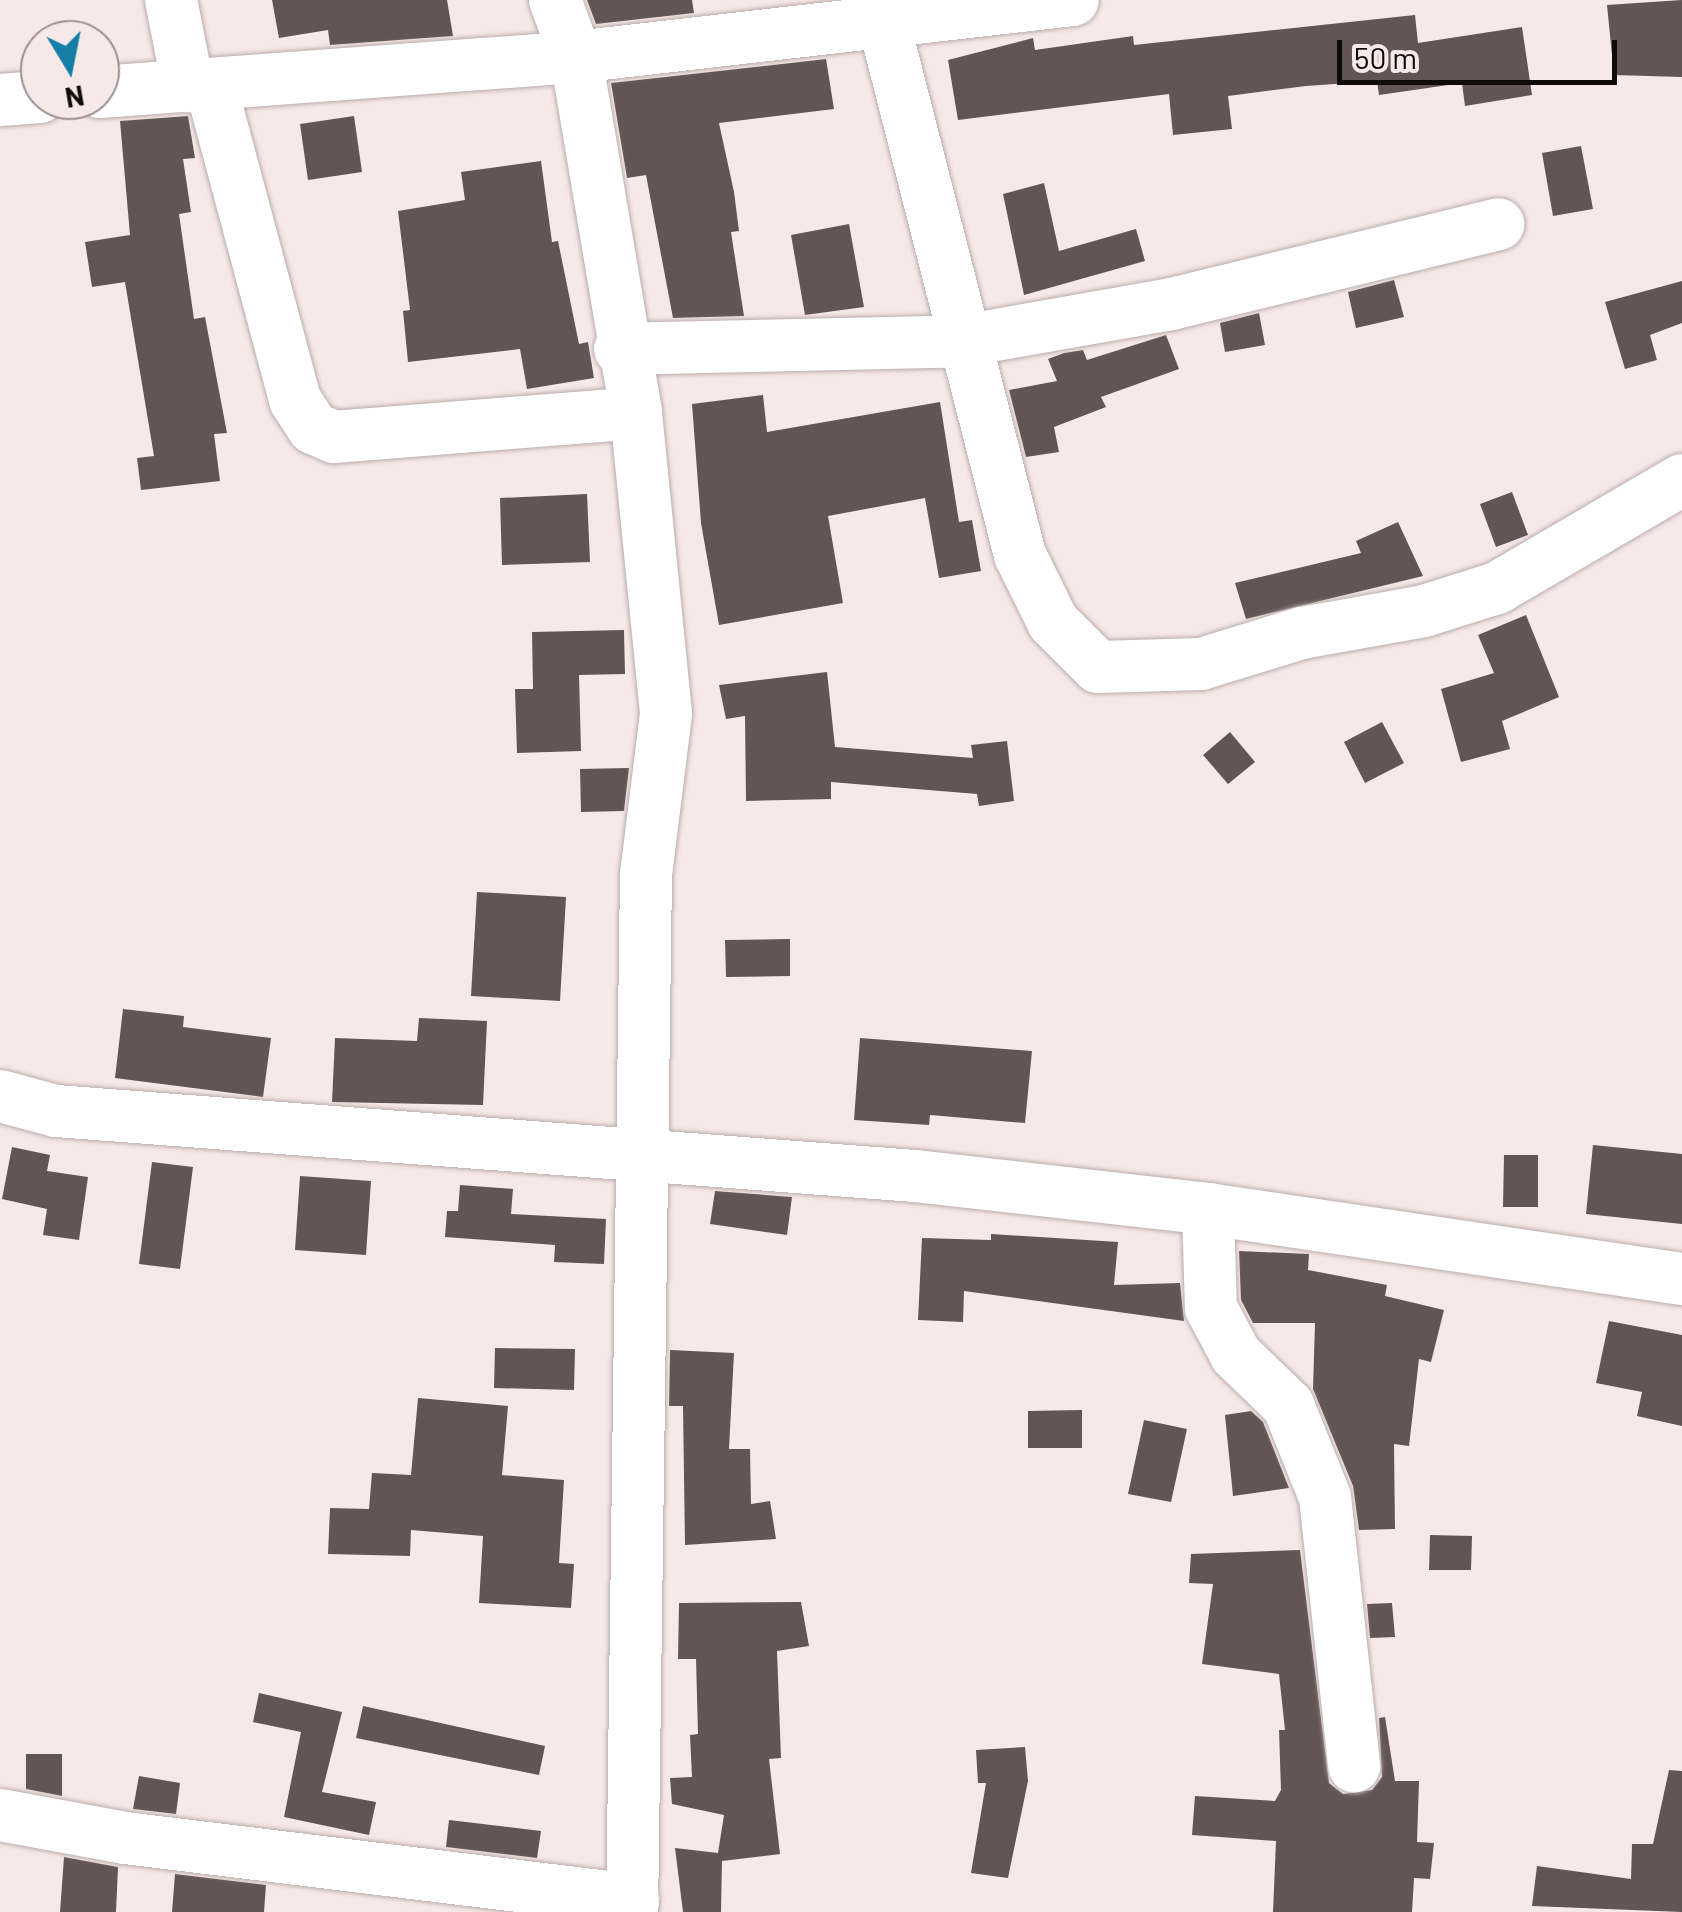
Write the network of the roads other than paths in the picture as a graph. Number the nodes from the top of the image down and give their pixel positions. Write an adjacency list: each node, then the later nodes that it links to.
1 (172, 0): 6 (street)
2 (555, 0): 5 (street)
3 (1074, 0): 4 (street)
4 (881, 11): 5 (street); 9 (street)
5 (576, 57): 6 (street); 10 (street)
6 (199, 86): 7 (street); 11 (street)
7 (120, 91)
8 (1498, 224): 9 (street)
9 (962, 341): 10 (street); 12 (street)
10 (620, 349): 11 (street)
11 (636, 413): 14 (street)
12 (1682, 480)
13 (0, 1096): 14 (street)
14 (646, 1158): 15 (street); 19 (street)
15 (1208, 1209): 16 (street); 17 (street)
16 (1682, 1279)
17 (1354, 1766)
18 (0, 1816): 19 (street)
19 (632, 1906)

